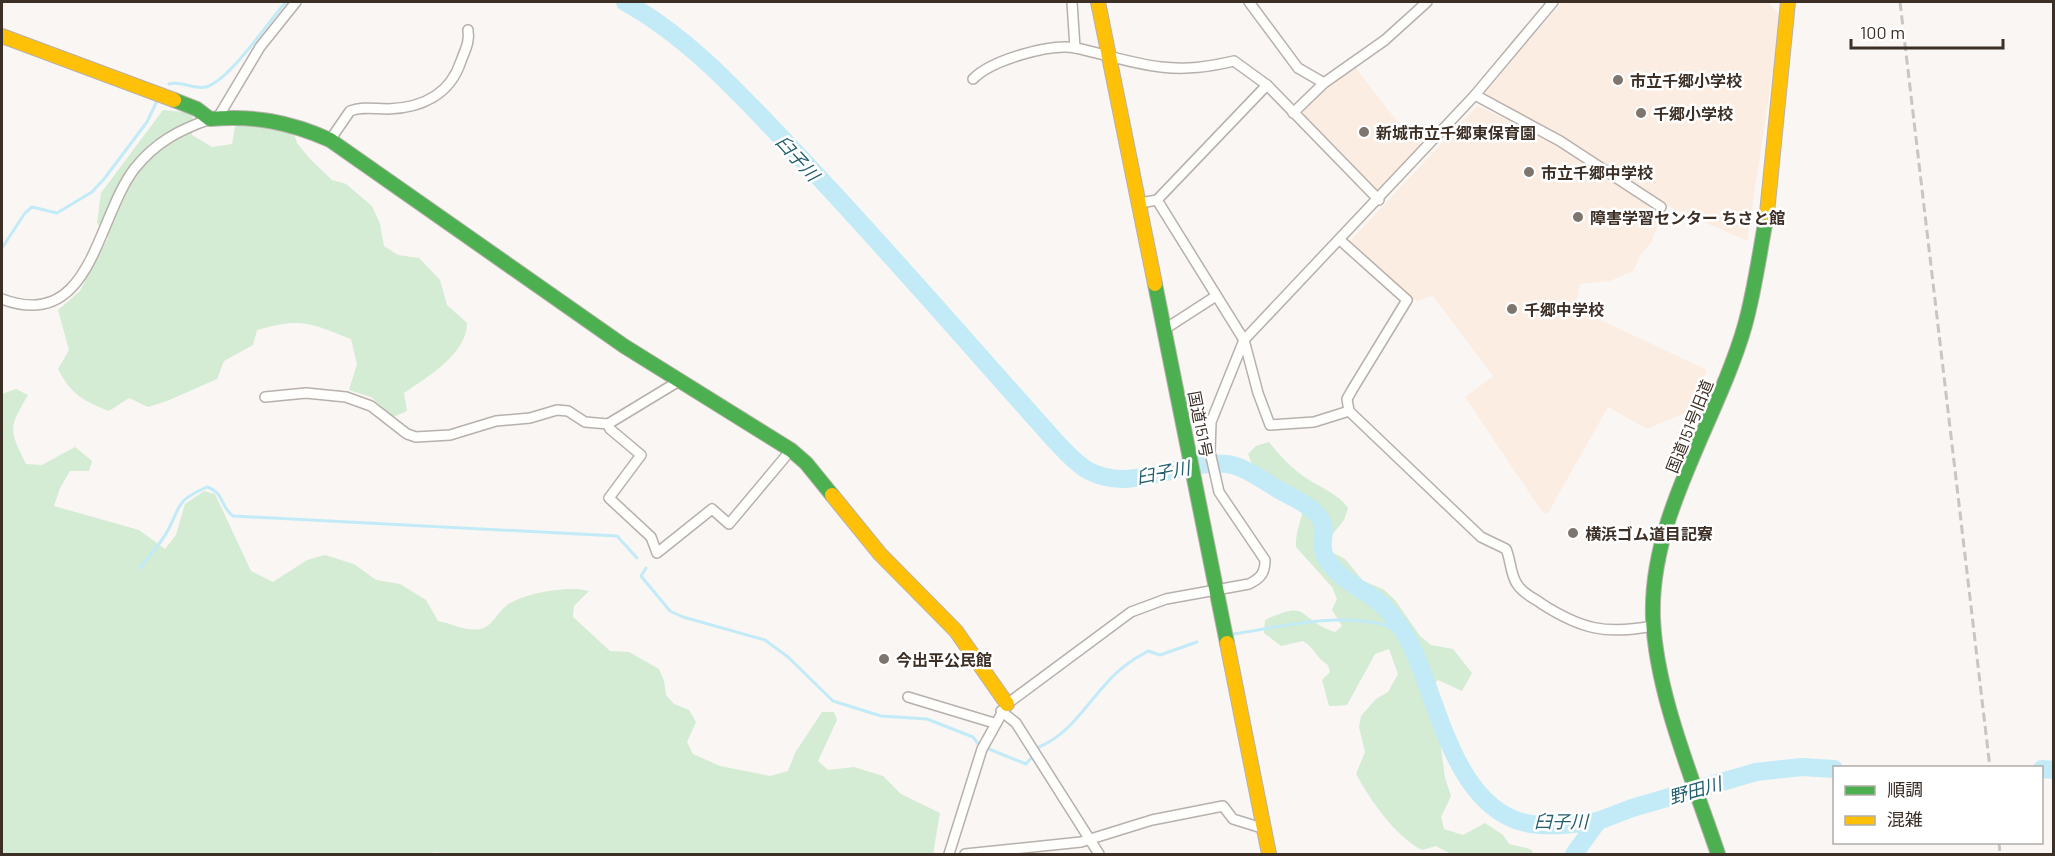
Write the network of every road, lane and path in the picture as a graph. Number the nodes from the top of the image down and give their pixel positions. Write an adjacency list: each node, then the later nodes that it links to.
1 (296, 2): 17 (street)
2 (1072, 2): 10 (street)
3 (1098, 2): 11 (main road, 国道151号)
4 (1249, 2): 13 (street)
5 (1427, 2): 13 (street)
6 (1553, 2): 15 (street)
7 (1788, 2): 34 (main road, 国道151号旧道)
8 (468, 30): 18 (street)
9 (2, 36): 17 (main road)
10 (1075, 48): 11 (street); 12 (street)
11 (1111, 55): 14 (street); 21 (main road, 国道151号)
12 (973, 79)
13 (1324, 83): 16 (street)
14 (1267, 85): 16 (street); 19 (street)
15 (1475, 95): 20 (street); 22 (street)
16 (1293, 113): 20 (street)
17 (214, 119): 18 (main road); 25 (street)
18 (330, 140): 28 (main road)
19 (1157, 200): 21 (street); 24 (street)
20 (1378, 200): 23 (street)
21 (1140, 203): 26 (main road, 国道151号)
22 (1661, 207)
23 (1340, 240): 27 (street); 30 (street)
24 (1216, 296): 26 (street); 27 (street)
25 (2, 299)
26 (1165, 329): 33 (main road, 国道151号)
27 (1245, 340): 30 (street); 33 (street)
28 (680, 381): 31 (street); 32 (main road)
29 (265, 397): 31 (street)
30 (1349, 411): 34 (street)
31 (608, 423): 32 (street)
32 (791, 450): 36 (main road)
33 (1216, 590): 36 (street); 38 (main road, 国道151号)
34 (1652, 627): 44 (main road, 国道151号旧道)
35 (908, 697): 37 (street)
36 (1004, 708): 37 (street); 39 (street)
37 (994, 723): 40 (street)
38 (1265, 829): 39 (street); 43 (main road, 国道151号)
39 (1089, 840): 41 (street); 42 (street)
40 (952, 854)
41 (965, 855)
42 (1099, 855)
43 (1269, 855)
44 (1718, 855)

